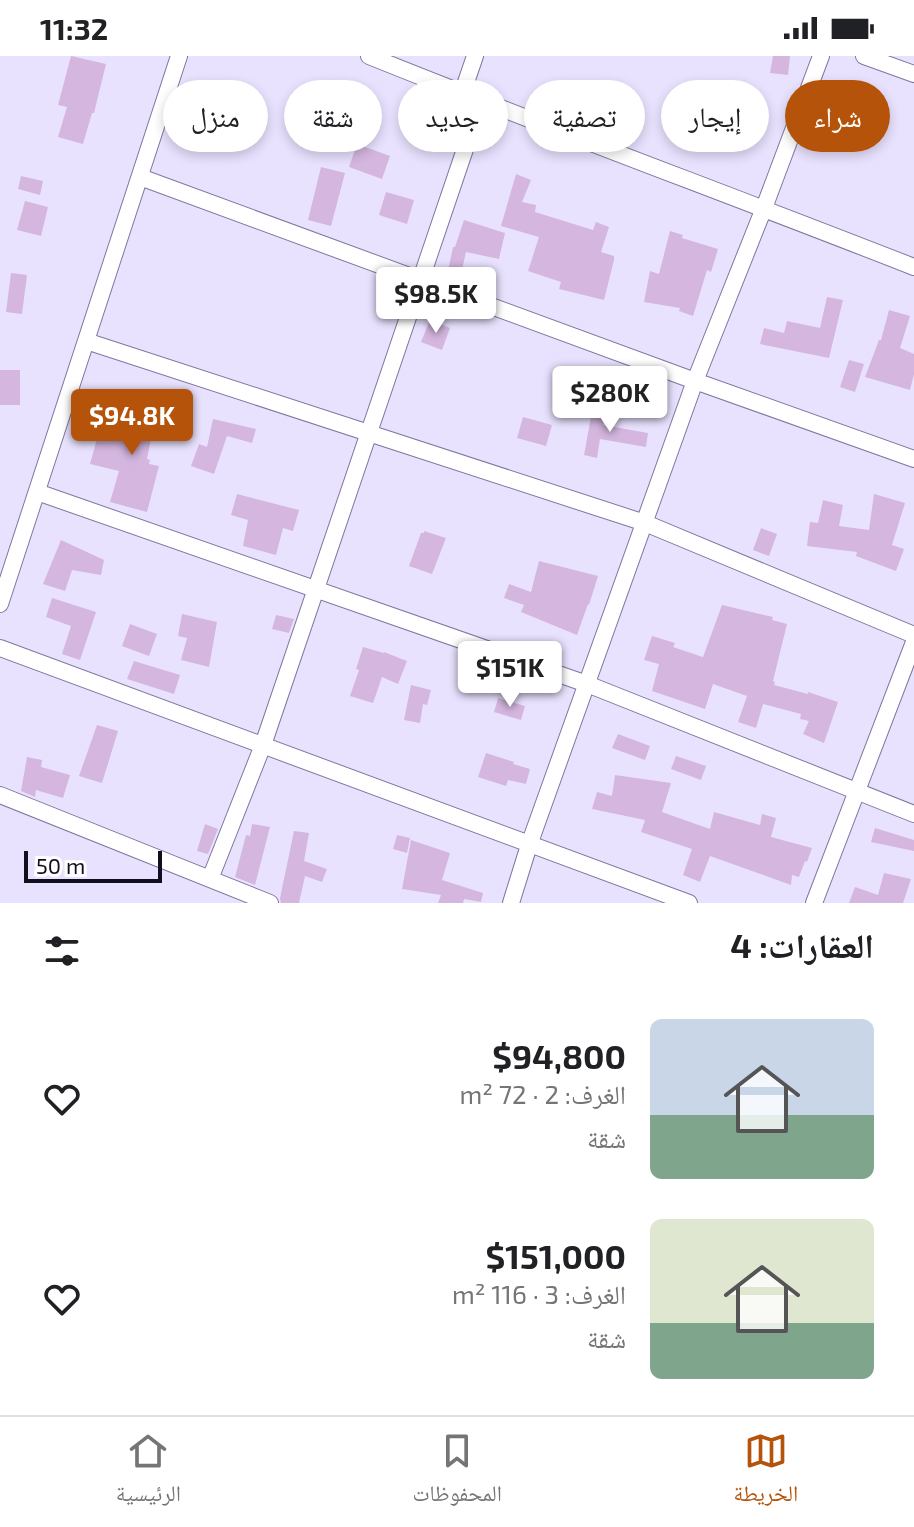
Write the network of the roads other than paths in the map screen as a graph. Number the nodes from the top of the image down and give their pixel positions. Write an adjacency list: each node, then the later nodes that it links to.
1 (179, 56): 11 (street)
2 (369, 56): 7 (street)
3 (475, 56): 8 (street)
4 (821, 56): 12 (street)
5 (864, 56): 6 (street)
6 (914, 74)
7 (428, 80)
8 (467, 80)
9 (508, 112): 12 (street)
10 (464, 152): 14 (street)
11 (140, 177): 14 (street); 15 (street)
12 (764, 208): 13 (street); 16 (street)
13 (914, 267)
14 (421, 280): 16 (street); 17 (street)
15 (86, 341): 17 (street); 19 (street)
16 (695, 381): 18 (street); 20 (street)
17 (369, 433): 20 (street); 21 (street)
18 (914, 459)
19 (37, 492): 21 (street); 22 (street)
20 (645, 523): 23 (street); 26 (street)
21 (316, 589): 26 (street); 27 (street)
22 (0, 604)
23 (914, 635)
24 (914, 642): 28 (street)
25 (0, 648): 27 (street)
26 (587, 684): 28 (street); 31 (street)
27 (263, 745): 31 (street); 32 (street)
28 (857, 791): 30 (street); 36 (street)
29 (0, 795): 32 (street)
30 (914, 814)
31 (529, 845): 34 (street); 35 (street)
32 (210, 879): 33 (street)
33 (270, 903)
34 (511, 903)
35 (689, 903)
36 (814, 903)

